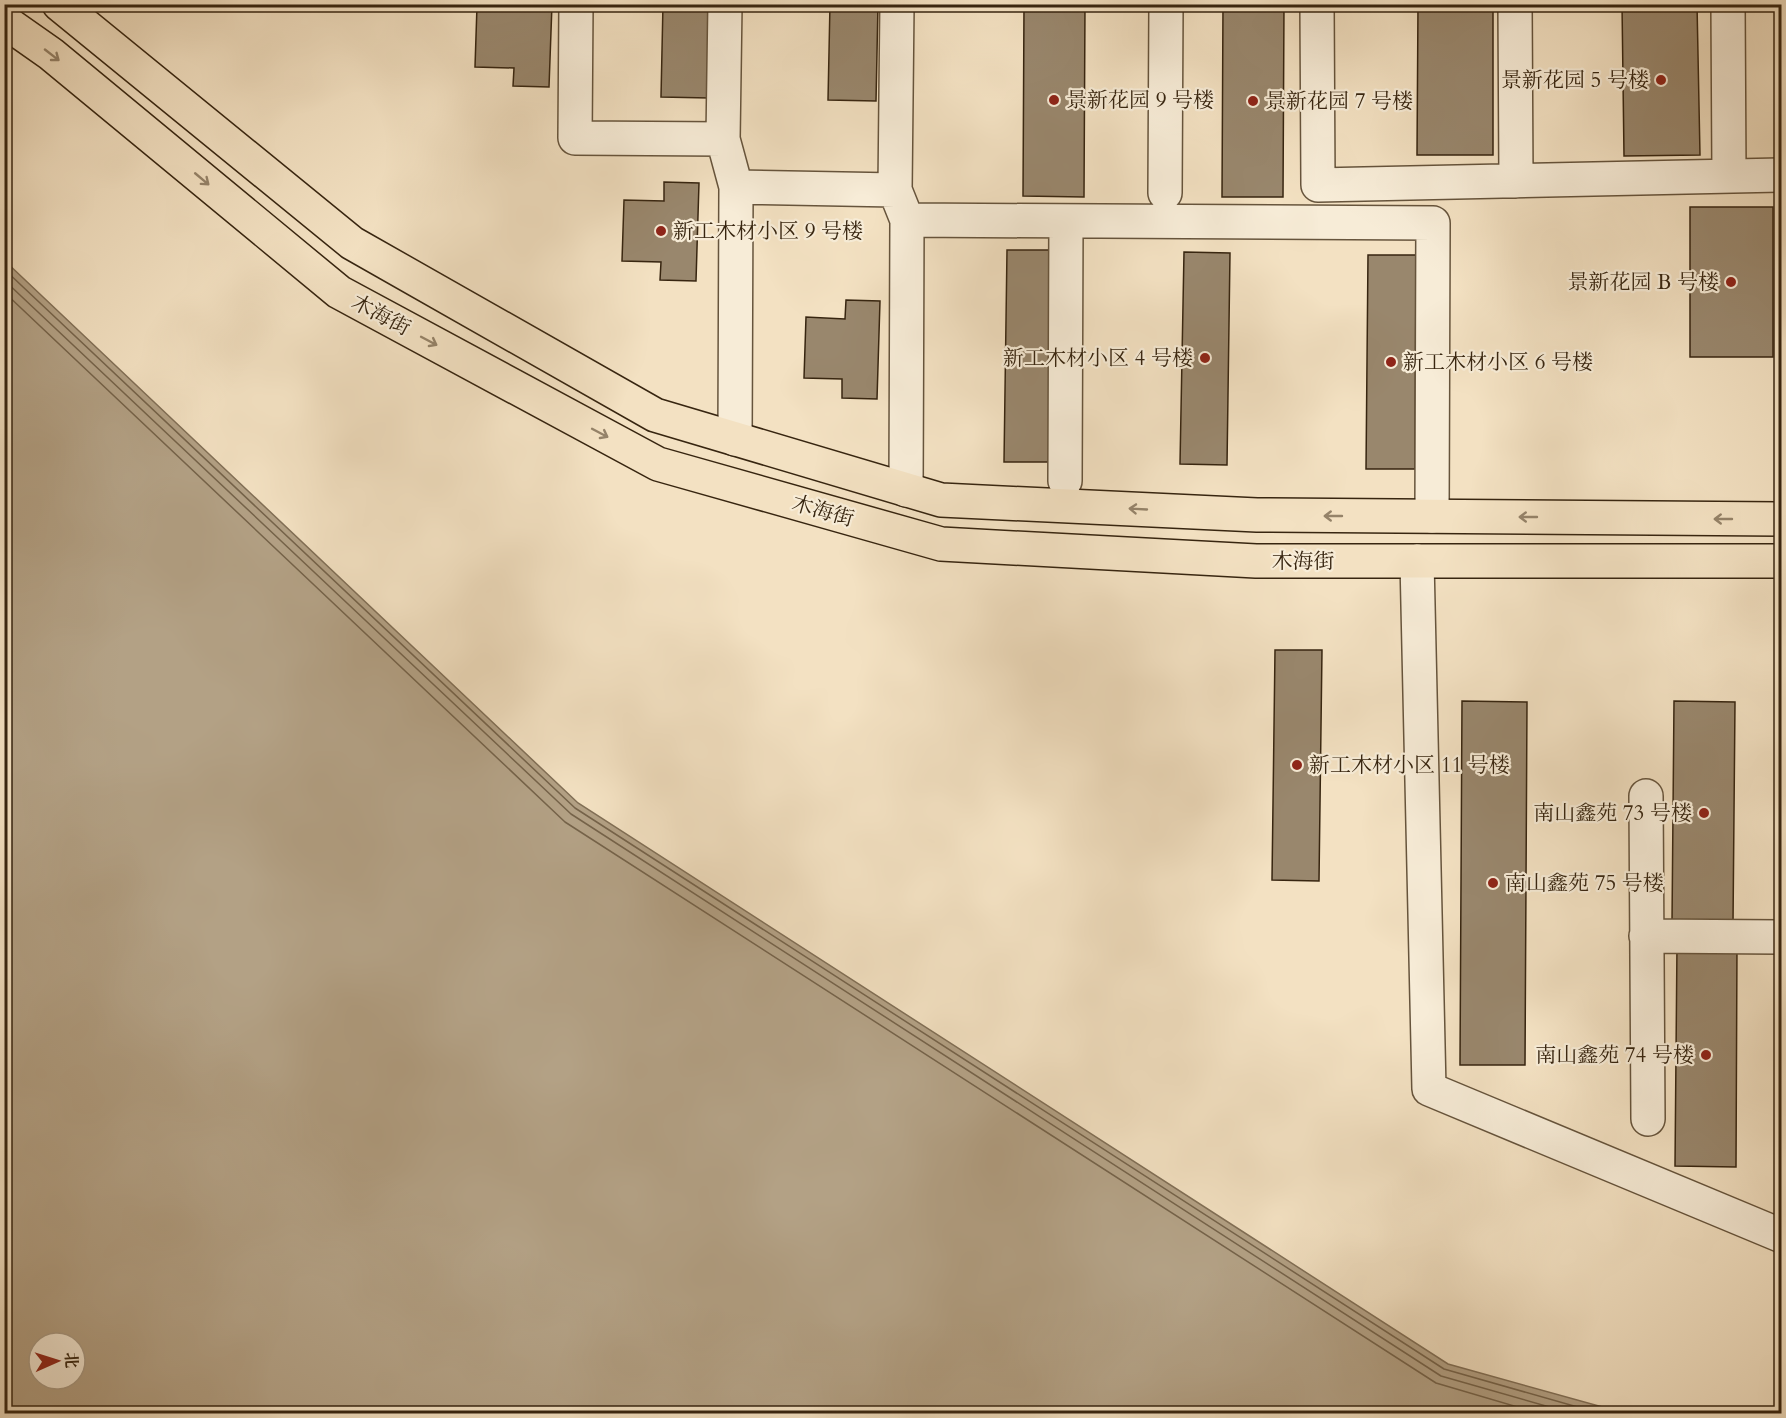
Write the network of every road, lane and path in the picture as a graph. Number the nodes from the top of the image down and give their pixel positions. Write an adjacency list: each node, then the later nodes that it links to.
1 (59, 4): 19 (main road, 木海街)
2 (576, 4): 10 (street)
3 (725, 4): 10 (street)
4 (897, 4): 15 (street)
5 (1166, 4): 16 (street)
6 (1317, 4): 13 (street)
7 (1515, 4): 13 (street)
8 (1728, 4): 12 (street)
9 (4, 21): 24 (main road, 木海街, one-way to 24)
10 (723, 139): 14 (street)
11 (1782, 175): 12 (street)
12 (1729, 176): 13 (street)
13 (1516, 181)
14 (736, 187): 15 (street); 19 (street)
15 (895, 190): 17 (street)
16 (1166, 193)
17 (907, 220): 18 (street); 21 (street)
18 (1066, 221): 20 (street); 22 (street)
19 (735, 439): 21 (main road, 木海街)
20 (1065, 481)
21 (906, 490): 22 (main road, 木海街, one-way to 21)
22 (1432, 516): 23 (main road, 木海街, one-way to 22)
23 (1782, 519)
24 (1417, 561): 25 (main road, 木海街); 30 (street)
25 (1782, 561)
26 (1646, 796): 27 (street)
27 (1646, 936): 28 (street); 29 (street)
28 (1782, 937)
29 (1648, 1119)
30 (1782, 1236)

